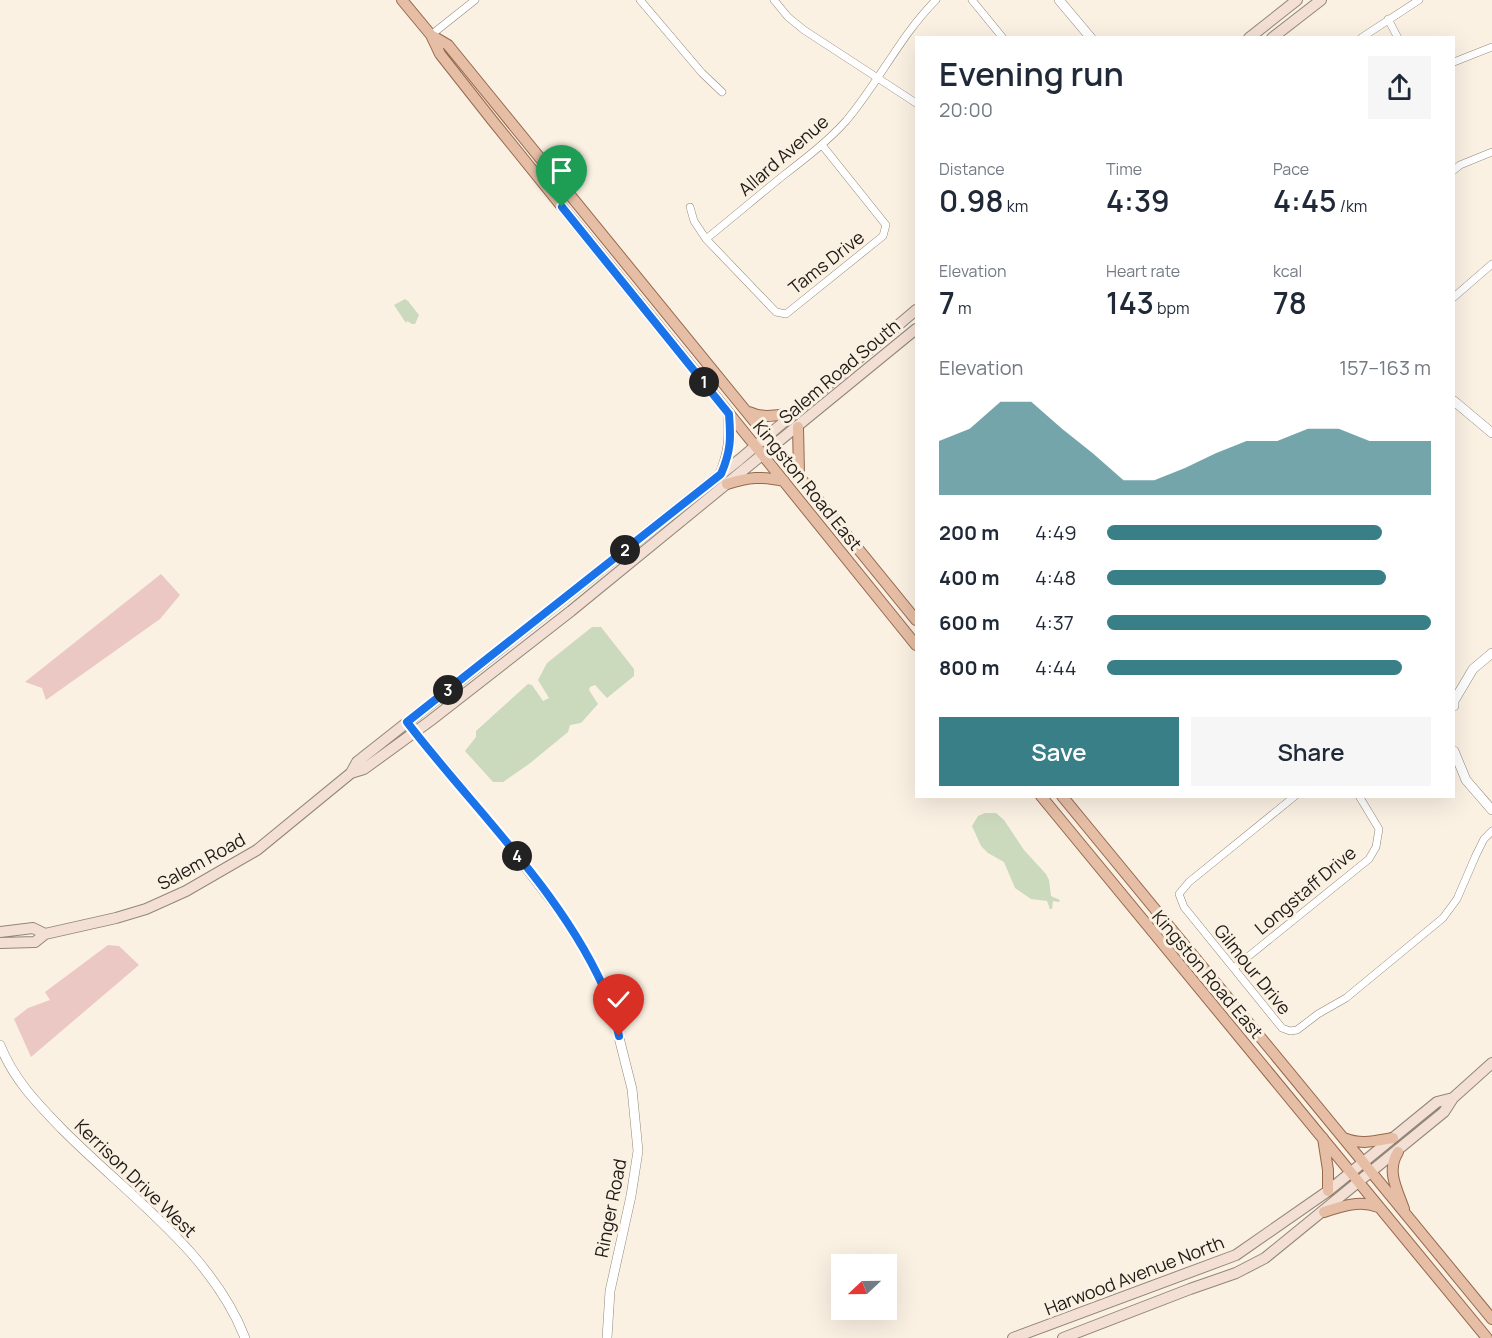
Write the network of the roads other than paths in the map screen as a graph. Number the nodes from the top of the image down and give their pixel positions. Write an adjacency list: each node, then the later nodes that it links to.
1 (402, 0): 12 (main road, Kingston Road East)
2 (475, 0): 12 (street)
3 (640, 0): 22 (street)
4 (936, 0): 21 (street, Allard Avenue)
5 (972, 0): 13 (street)
6 (1059, 0): 14 (street)
7 (1297, 0): 15 (main road)
8 (1321, 0): 16 (main road)
9 (1419, 0): 11 (street)
10 (778, 1): 21 (street)
11 (1388, 19): 17 (street); 18 (street)
12 (431, 35): 34 (main road, Kingston Road East); 36 (main road, Kingston Road East)
13 (1001, 36)
14 (1089, 36)
15 (1252, 36)
16 (1275, 36)
17 (1364, 36)
18 (1397, 36)
19 (1492, 47): 20 (street)
20 (1455, 62)
21 (877, 77): 23 (street); 24 (street, Allard Avenue)
22 (722, 92)
23 (915, 102)
24 (822, 145): 28 (street, Allard Avenue); 28 (street, Tams Drive)
25 (1492, 152): 26 (street)
26 (1455, 169)
27 (690, 207): 28 (street, Tams Drive)
28 (706, 239)
29 (1492, 264): 30 (street)
30 (1455, 296)
31 (915, 311): 35 (main road, Salem Road South)
32 (915, 330): 37 (main road, Salem Road South)
33 (1455, 402): 38 (street)
34 (746, 410): 35 (main road); 39 (main road, Kingston Road East)
35 (793, 413): 39 (main road, Salem Road South)
36 (729, 414): 41 (main road, Kingston Road East); 44 (main road)
37 (798, 427): 40 (main road, Salem Road South); 45 (main road)
38 (1492, 433)
39 (767, 436): 40 (main road, Kingston Road East); 41 (main road, Salem Road South)
40 (776, 445): 42 (main road, Salem Road South); 45 (main road, Kingston Road East)
41 (754, 446): 42 (main road, Kingston Road East); 43 (main road, Salem Road South)
42 (762, 456): 46 (main road, Kingston Road East); 47 (main road, Salem Road South)
43 (739, 460): 44 (main road, Salem Road)
44 (721, 474): 52 (main road, Salem Road)
45 (799, 475): 48 (main road, Kingston Road East)
46 (784, 481): 47 (main road); 49 (main road, Kingston Road East)
47 (727, 484): 53 (main road, Salem Road)
48 (915, 619)
49 (915, 644)
50 (1492, 653): 51 (street)
51 (1455, 699)
52 (407, 722): 53 (street, Ringer Road); 55 (main road, Salem Road)
53 (415, 732): 55 (main road, Salem Road); 84 (street, Ringer Road)
54 (1455, 753): 60 (street)
55 (351, 773): 63 (main road, Salem Road)
56 (1043, 798): 70 (main road, Kingston Road East)
57 (1064, 798): 69 (main road, Kingston Road East)
58 (1293, 798): 65 (street, Gilmour Drive)
59 (1360, 798): 65 (street, Longstaff Drive)
60 (1492, 810)
61 (1492, 831): 65 (street, Gilmour Drive)
62 (0, 932): 63 (main road, Salem Road)
63 (45, 934): 64 (main road, Salem Road)
64 (0, 943)
65 (1234, 968)
66 (0, 1045): 83 (street, Kerrison Drive West)
67 (1492, 1063): 68 (main road)
68 (1453, 1098): 71 (main road, Harwood Avenue North); 72 (main road, Harwood Avenue North)
69 (1341, 1137): 71 (main road); 73 (main road, Kingston Road East)
70 (1323, 1138): 74 (main road, Kingston Road East); 77 (main road)
71 (1393, 1138): 73 (main road, Harwood Avenue North)
72 (1398, 1152): 75 (main road, Harwood Avenue North); 80 (main road)
73 (1362, 1162): 74 (main road, Harwood Avenue North); 75 (main road, Kingston Road East)
74 (1351, 1172): 76 (main road, Kingston Road East); 77 (main road, Harwood Avenue North)
75 (1371, 1173): 76 (main road, Harwood Avenue North); 80 (main road, Kingston Road East)
76 (1359, 1183): 78 (main road, Kingston Road East); 79 (main road, Harwood Avenue North)
77 (1328, 1191): 82 (main road, Harwood Avenue North)
78 (1378, 1207): 79 (main road); 87 (main road, Kingston Road East)
79 (1324, 1212): 86 (main road, Harwood Avenue North)
80 (1406, 1215): 81 (main road, Kingston Road East)
81 (1492, 1320)
82 (1026, 1336): 85 (main road, Harwood Avenue North)
83 (246, 1338)
84 (607, 1338)
85 (1013, 1338)
86 (1063, 1338)
87 (1487, 1338)

